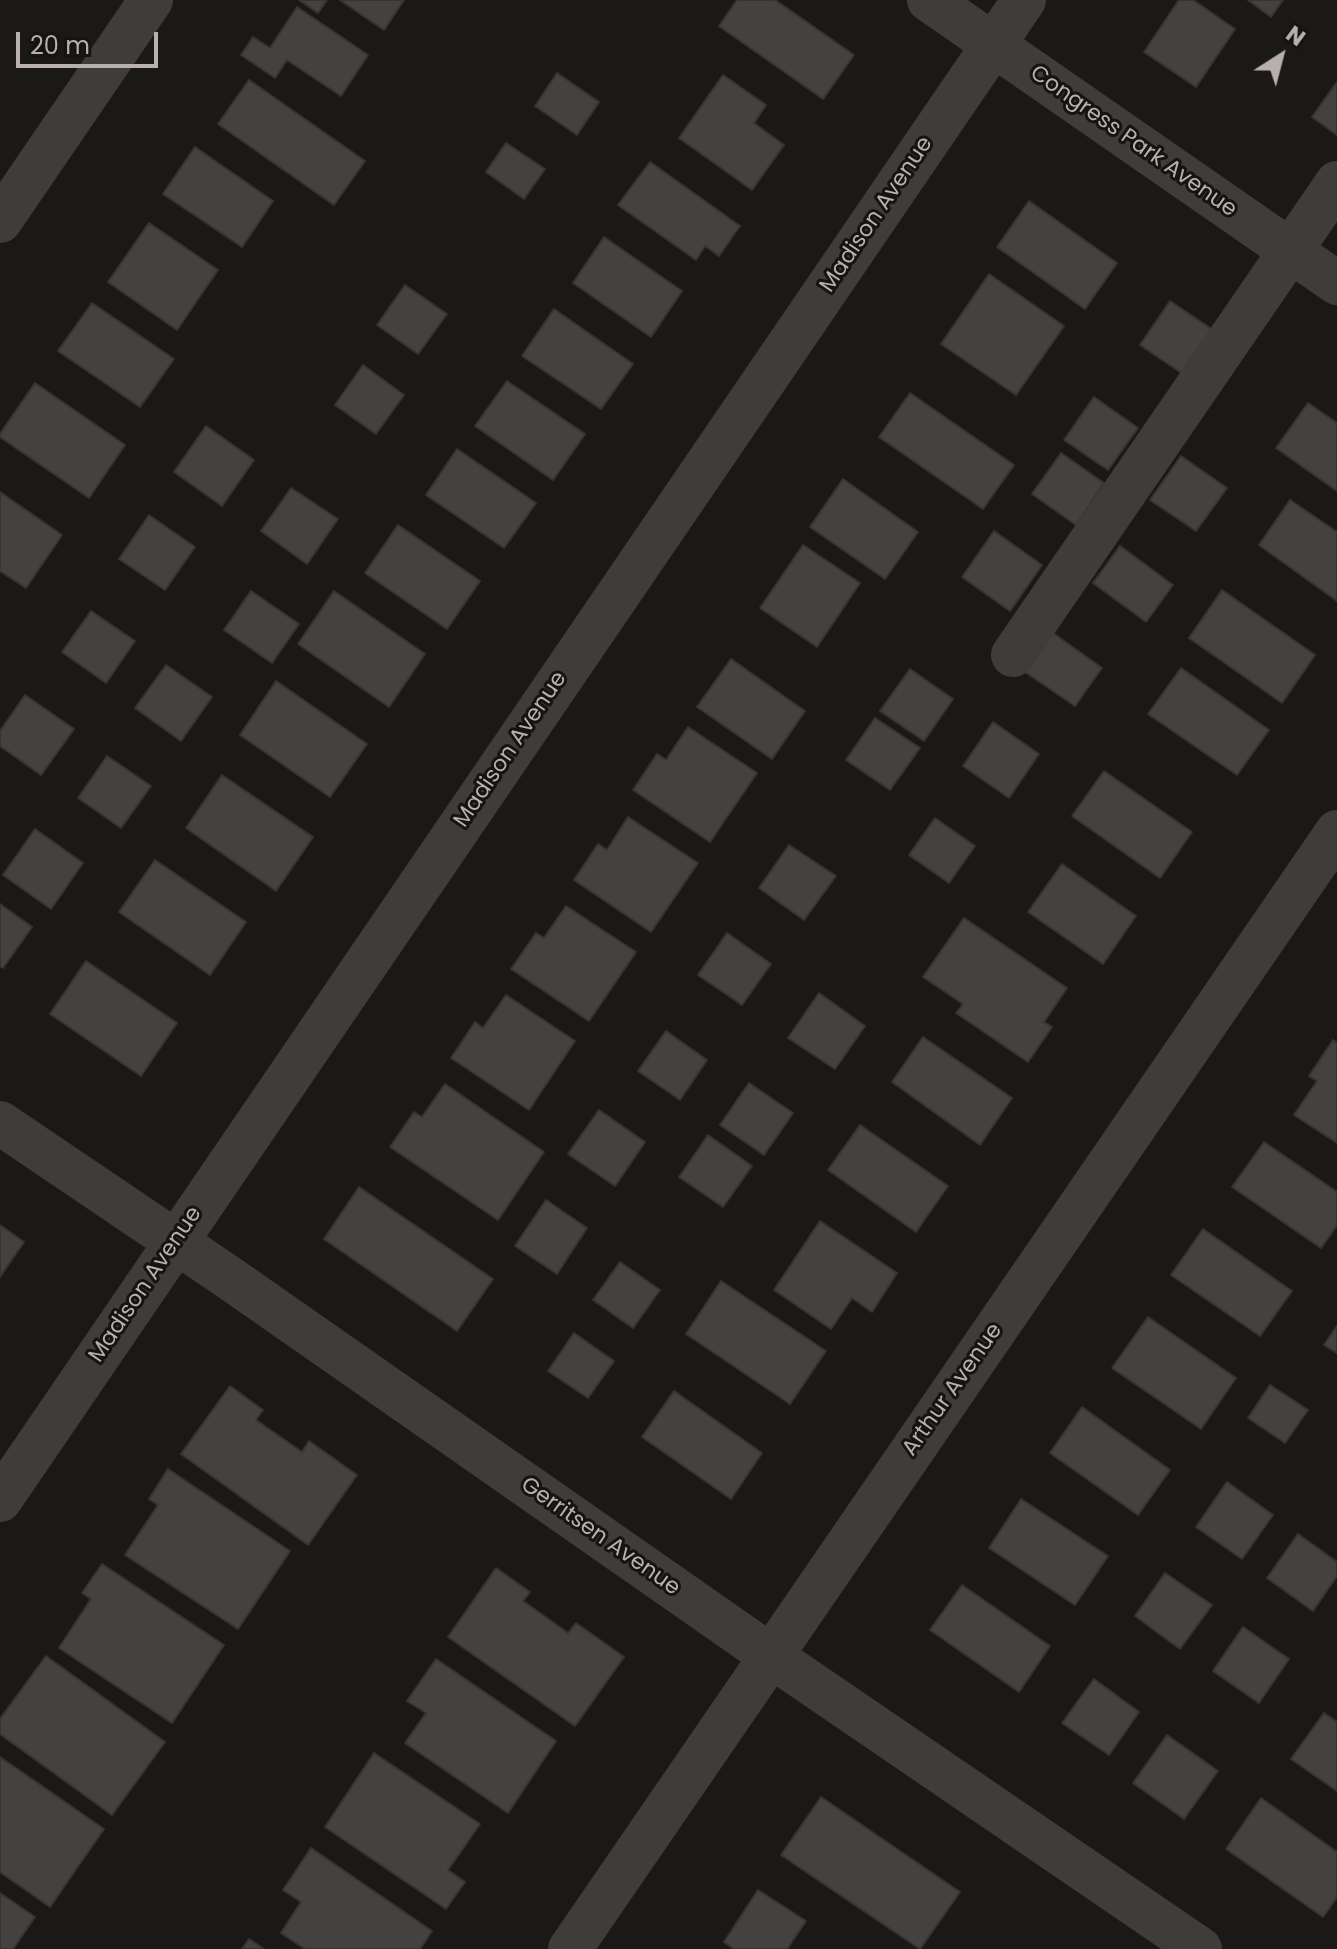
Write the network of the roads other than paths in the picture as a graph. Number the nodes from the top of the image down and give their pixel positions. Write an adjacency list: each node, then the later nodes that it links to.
1 (151, 0): 6 (street)
2 (929, 0): 4 (street, Congress Park Avenue)
3 (1024, 0): 4 (street, Madison Avenue)
4 (993, 44): 7 (street, Congress Park Avenue); 12 (street, Madison Avenue)
5 (1337, 183): 7 (street)
6 (0, 221)
7 (1290, 251): 8 (street, Congress Park Avenue); 9 (street)
8 (1337, 283)
9 (1013, 655)
10 (1337, 832): 14 (street, Arthur Avenue)
11 (0, 1123): 12 (street, Gerritsen Avenue)
12 (176, 1242): 13 (street, Madison Avenue); 14 (street, Gerritsen Avenue)
13 (0, 1500)
14 (771, 1656): 15 (street, Arthur Avenue); 16 (street, Gerritsen Avenue)
15 (570, 1949)
16 (1200, 1949)

